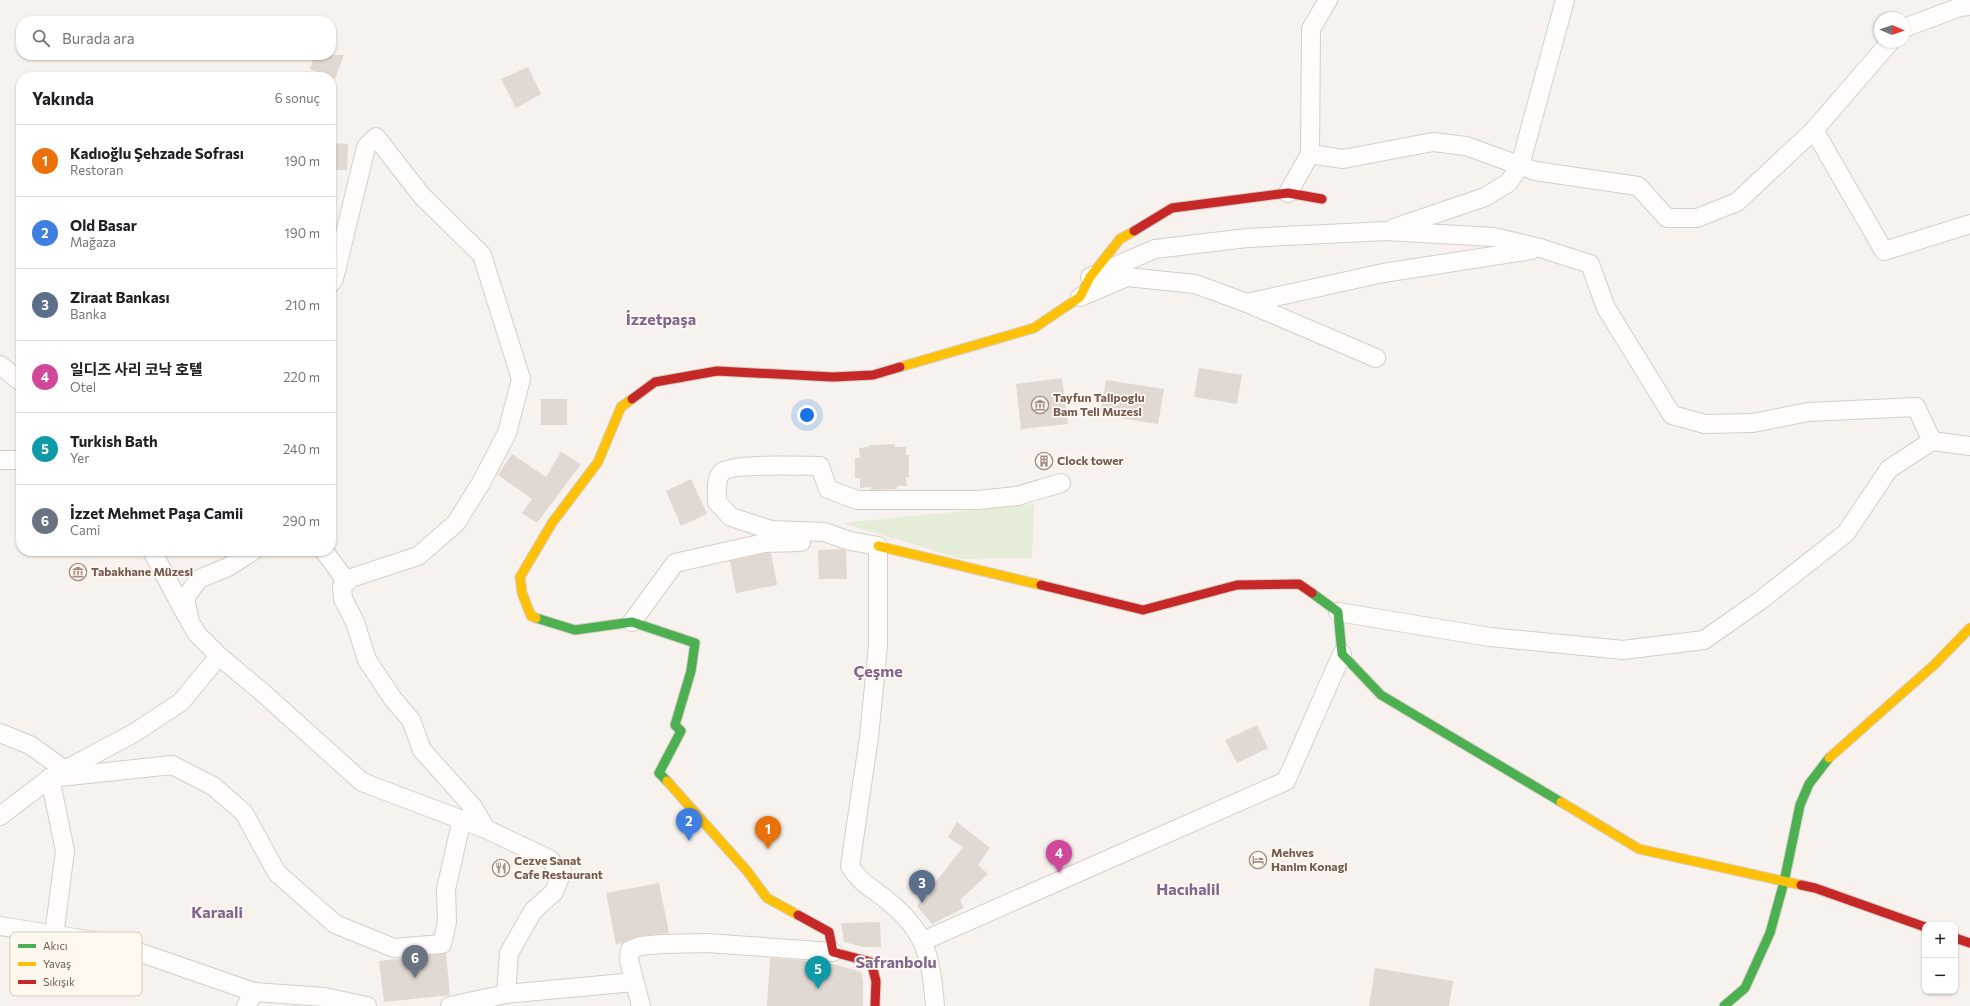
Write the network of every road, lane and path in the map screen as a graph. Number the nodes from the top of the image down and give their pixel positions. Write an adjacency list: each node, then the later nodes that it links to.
1 (1328, 0): 7 (street)
2 (1565, 0): 8 (street)
3 (1970, 6): 4 (street)
4 (1910, 26)
5 (1885, 48): 6 (street)
6 (1814, 130): 8 (street); 11 (street)
7 (1310, 154): 8 (street); 9 (street)
8 (1520, 166): 12 (street)
9 (1288, 193): 10 (street); 15 (street)
10 (1322, 199)
11 (1970, 224)
12 (1386, 231): 13 (street); 15 (street)
13 (1540, 248): 17 (street); 21 (street)
14 (336, 271): 31 (street)
15 (1090, 277): 16 (street)
16 (1080, 297): 17 (street); 34 (street)
17 (1247, 303): 18 (street)
18 (1376, 358)
19 (0, 365): 20 (street)
20 (16, 378)
21 (1932, 441): 22 (street); 32 (street)
22 (1970, 446)
23 (0, 460): 24 (street)
24 (16, 460)
25 (1062, 483): 26 (street)
26 (850, 541): 27 (street); 34 (street)
27 (878, 546): 32 (street); 49 (street)
28 (155, 556): 33 (street)
29 (245, 556): 33 (street)
30 (328, 556): 31 (street)
31 (347, 582): 42 (street)
32 (1338, 612): 36 (street)
33 (190, 622): 37 (street)
34 (632, 622): 51 (street)
35 (1970, 628): 43 (street)
36 (1342, 654): 43 (street); 49 (street)
37 (219, 656): 39 (street); 41 (street)
38 (0, 733): 39 (street)
39 (57, 774): 40 (street); 41 (street); 47 (street)
40 (0, 816)
41 (462, 819): 42 (street)
42 (486, 829): 54 (street)
43 (1784, 882): 45 (street); 63 (street)
44 (0, 926): 46 (street)
45 (1922, 926)
46 (36, 932)
47 (54, 932)
48 (1958, 939): 50 (street)
49 (923, 941): 62 (street)
50 (1970, 943)
51 (833, 952): 53 (street); 61 (street)
52 (142, 955): 55 (street)
53 (634, 982): 56 (street); 60 (street)
54 (506, 994): 56 (street); 59 (street)
55 (250, 999): 57 (street)
56 (532, 999)
57 (314, 1001): 58 (street)
58 (367, 1006)
59 (450, 1006)
60 (641, 1006)
61 (875, 1006)
62 (935, 1006)
63 (1724, 1006)

